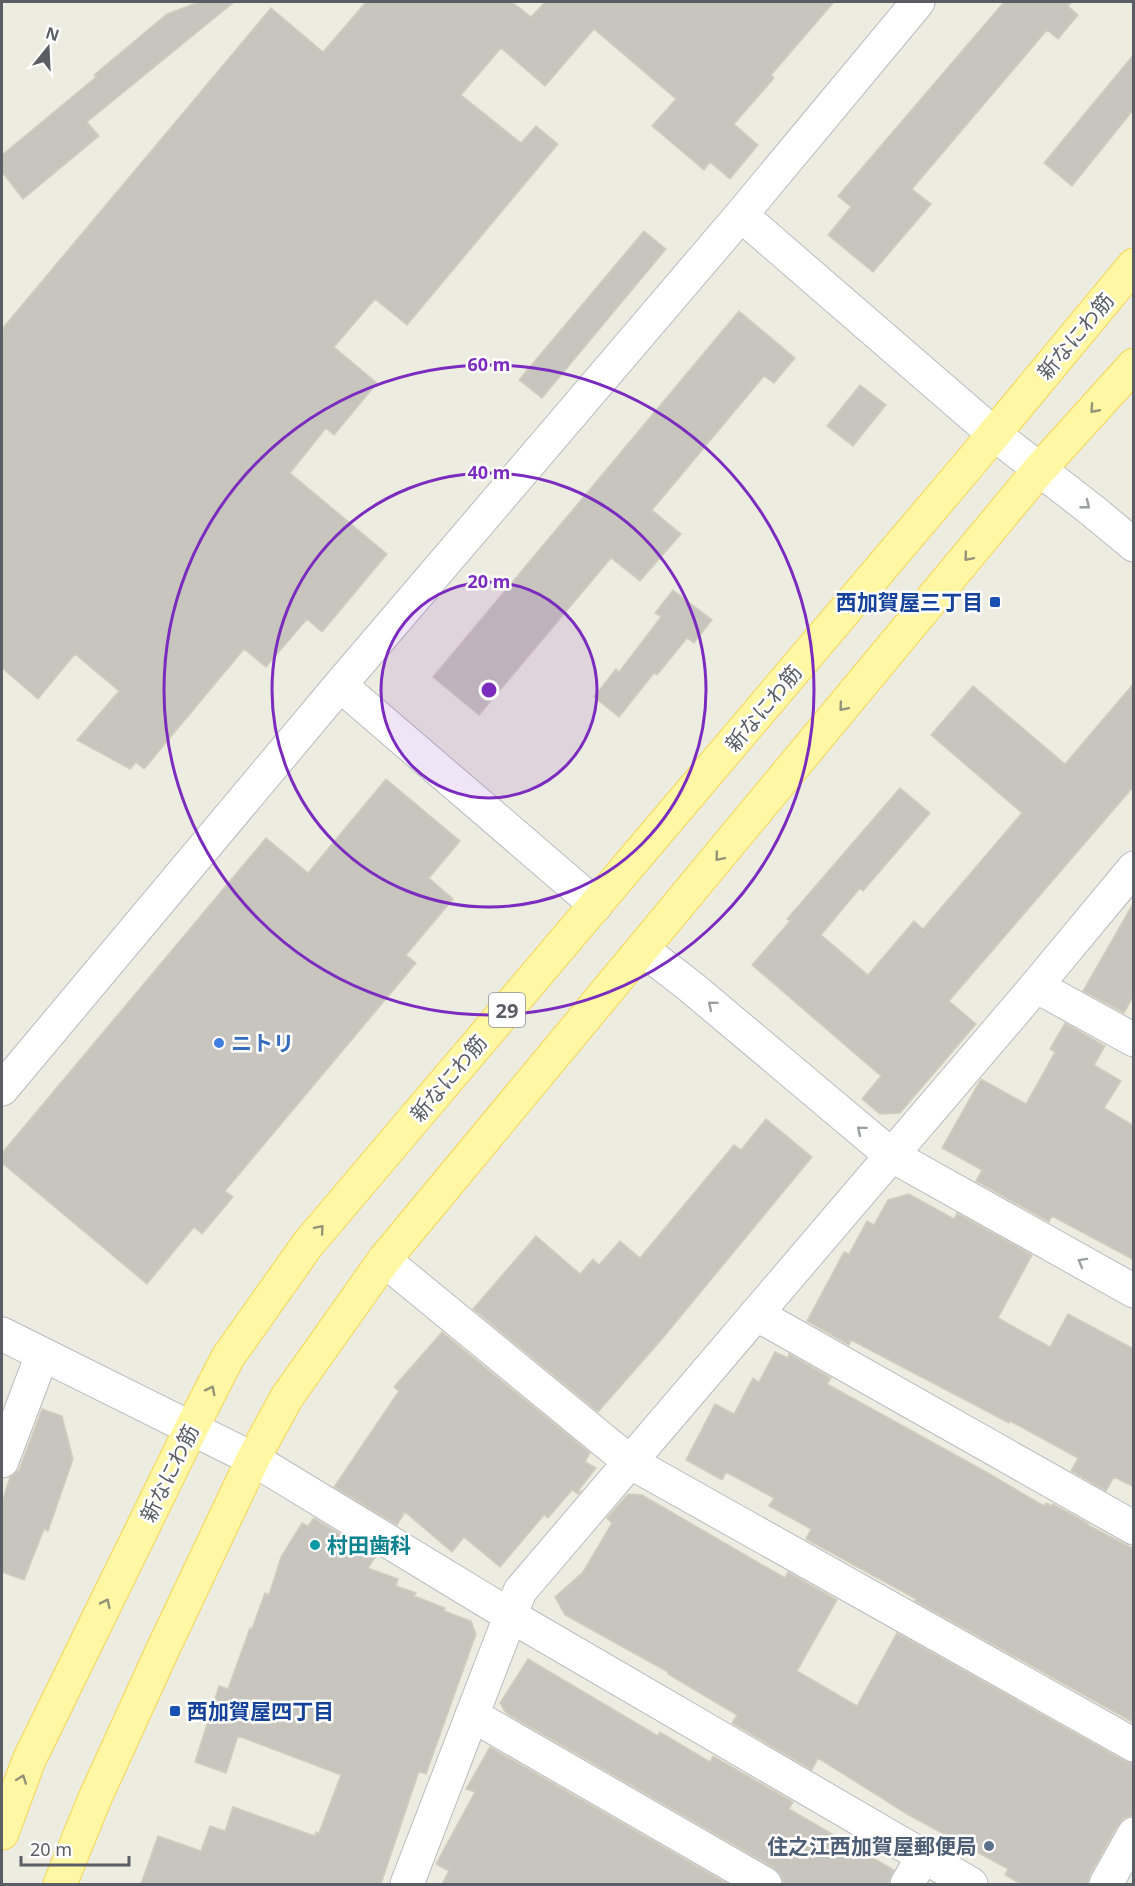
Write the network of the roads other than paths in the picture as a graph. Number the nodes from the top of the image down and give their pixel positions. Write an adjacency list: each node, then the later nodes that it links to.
1 (918, 2): 2 (street)
2 (741, 215): 5 (street); 8 (street)
3 (1134, 265): 5 (main road, 新なにわ筋 / 29)
4 (1134, 365): 6 (main road, one-way to 6)
5 (994, 434): 6 (street); 10 (main road, 新なにわ筋 / 29)
6 (1039, 470): 7 (street, one-way to 7); 11 (main road, one-way to 11)
7 (1134, 545)
8 (340, 685): 10 (street); 14 (street)
9 (1134, 868): 12 (street)
10 (596, 905): 21 (main road, 新なにわ筋 / 29, one-way to 10)
11 (642, 949): 15 (street, one-way to 11); 16 (main road)
12 (1036, 986): 13 (street); 15 (street)
13 (1134, 1041)
14 (2, 1089)
15 (891, 1155): 17 (street, one-way to 15); 18 (street)
16 (384, 1260): 22 (main road); 24 (street)
17 (1134, 1291)
18 (756, 1314): 24 (street); 25 (street)
19 (2, 1334): 20 (street)
20 (42, 1355): 21 (street); 23 (street)
21 (192, 1427): 22 (street); 29 (main road, 新なにわ筋 / 29, one-way to 21)
22 (253, 1459): 26 (street); 32 (main road)
23 (2, 1461)
24 (630, 1462): 26 (street); 28 (street)
25 (1134, 1528)
26 (511, 1616): 27 (street); 31 (street)
27 (472, 1714): 33 (street); 34 (street)
28 (1134, 1744)
29 (2, 1833)
30 (1134, 1834): 36 (street)
31 (916, 1871): 35 (street)
32 (60, 1884)
33 (406, 1884)
34 (765, 1884)
35 (970, 1884)
36 (1106, 1884)

